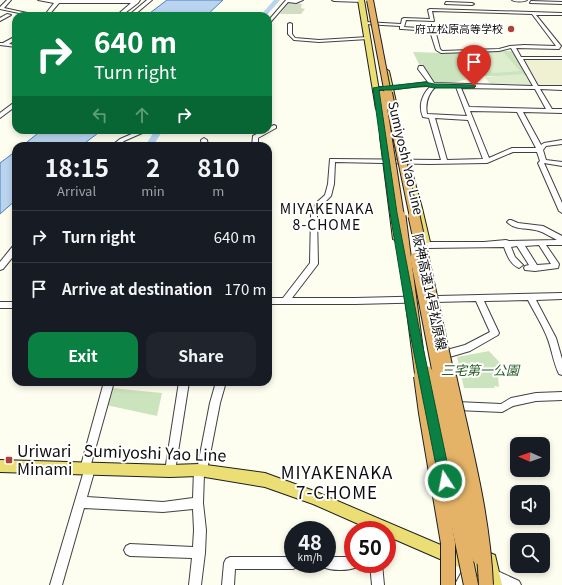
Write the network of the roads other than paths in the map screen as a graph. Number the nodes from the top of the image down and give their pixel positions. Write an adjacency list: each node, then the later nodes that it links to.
1 (9, 0): 16 (street)
2 (40, 0): 10 (street)
3 (150, 0): 21 (street)
4 (288, 0): 5 (street); 26 (street)
5 (301, 0)
6 (334, 0): 7 (street)
7 (365, 0): 28 (main road, Sumiyoshi Yao Line); 29 (main road, Sumiyoshi Yao Line); 75 (highway, 阪神高速14号松原線, bridge); 105 (highway, bridge)
8 (514, 0): 9 (street)
9 (525, 0)
10 (58, 1): 11 (street); 19 (street)
11 (138, 1): 20 (street)
12 (445, 1): 15 (street); 17 (street)
13 (532, 2): 14 (street)
14 (562, 3)
15 (472, 4)
16 (0, 9): 18 (street); 24 (street)
17 (449, 10): 22 (street); 31 (street)
18 (17, 12)
19 (49, 12)
20 (123, 12)
21 (135, 12)
22 (533, 13): 23 (street); 35 (street)
23 (562, 14)
24 (8, 15): 25 (street); 27 (street)
25 (12, 15)
26 (272, 19)
27 (0, 20)
28 (366, 23): 29 (street); 32 (main road, Sumiyoshi Yao Line)
29 (375, 23): 31 (street); 44 (main road, Sumiyoshi Yao Line)
30 (290, 24): 32 (street)
31 (402, 25): 35 (street)
32 (368, 38): 41 (main road, Sumiyoshi Yao Line)
33 (12, 39): 34 (street)
34 (3, 44)
35 (513, 47): 36 (street)
36 (519, 58): 37 (street); 42 (street)
37 (562, 58)
38 (421, 67): 39 (street)
39 (431, 85): 40 (street); 44 (street); 51 (street)
40 (458, 86): 42 (street); 46 (street)
41 (376, 88): 44 (street); 59 (main road, Sumiyoshi Yao Line)
42 (537, 88): 43 (street); 48 (street)
43 (562, 88)
44 (390, 89): 60 (main road, Sumiyoshi Yao Line)
45 (12, 106): 50 (street)
46 (467, 109): 47 (street); 52 (street)
47 (519, 110): 48 (street); 58 (street)
48 (550, 111): 49 (street)
49 (562, 111)
50 (0, 116)
51 (432, 117): 52 (street); 61 (street)
52 (470, 118): 62 (street)
53 (136, 134): 55 (street)
54 (261, 134): 56 (street)
55 (119, 142)
56 (255, 142)
57 (562, 144): 58 (street)
58 (540, 150): 62 (street); 63 (street)
59 (386, 160): 60 (street); 80 (main road, Sumiyoshi Yao Line); 82 (street)
60 (404, 161): 61 (street); 71 (main road, Sumiyoshi Yao Line)
61 (444, 161): 62 (street)
62 (487, 161)
63 (543, 162): 64 (street); 65 (street)
64 (562, 164)
65 (562, 211)
66 (511, 222): 67 (street)
67 (562, 241): 68 (street)
68 (540, 242): 70 (street); 70 (street)
69 (506, 243): 70 (street); 71 (street); 73 (street)
70 (519, 243)
71 (426, 245): 79 (main road, Sumiyoshi Yao Line)
72 (12, 253): 74 (street)
73 (519, 265)
74 (0, 267)
75 (410, 284): 102 (highway, bridge); 110 (highway, 阪神高速14号松原線, bridge)
76 (530, 296): 77 (street); 78 (street); 86 (street)
77 (562, 296)
78 (479, 298): 79 (street); 85 (street)
79 (437, 299): 80 (street); 85 (main road, Sumiyoshi Yao Line)
80 (409, 300): 82 (street); 102 (main road, Sumiyoshi Yao Line)
81 (272, 301): 82 (street)
82 (286, 301)
83 (0, 305): 84 (street)
84 (12, 305)
85 (446, 354): 91 (main road, Sumiyoshi Yao Line)
86 (562, 371)
87 (108, 386): 93 (street)
88 (183, 386): 94 (street)
89 (220, 386): 95 (street)
90 (562, 396): 91 (street)
91 (457, 406): 105 (main road, Sumiyoshi Yao Line)
92 (0, 466): 93 (main road, Sumiyoshi Yao Line)
93 (87, 469): 94 (main road, Sumiyoshi Yao Line); 96 (street)
94 (170, 470): 95 (main road, Sumiyoshi Yao Line)
95 (200, 470): 97 (street); 98 (main road, Sumiyoshi Yao Line)
96 (80, 502): 97 (street); 106 (street)
97 (198, 503): 101 (street)
98 (359, 521)
99 (396, 535): 102 (main road, Sumiyoshi Yao Line)
100 (130, 550): 101 (street)
101 (199, 553): 107 (street)
102 (463, 556): 105 (main road, Sumiyoshi Yao Line); 110 (street); 111 (main road, Sumiyoshi Yao Line); 112 (highway, bridge)
103 (284, 563): 108 (street)
104 (377, 573): 109 (street)
105 (490, 582): 113 (street)
106 (56, 585)
107 (194, 585)
108 (228, 585)
109 (378, 585)
110 (449, 585)
111 (466, 585)
112 (470, 585)
113 (515, 585)

